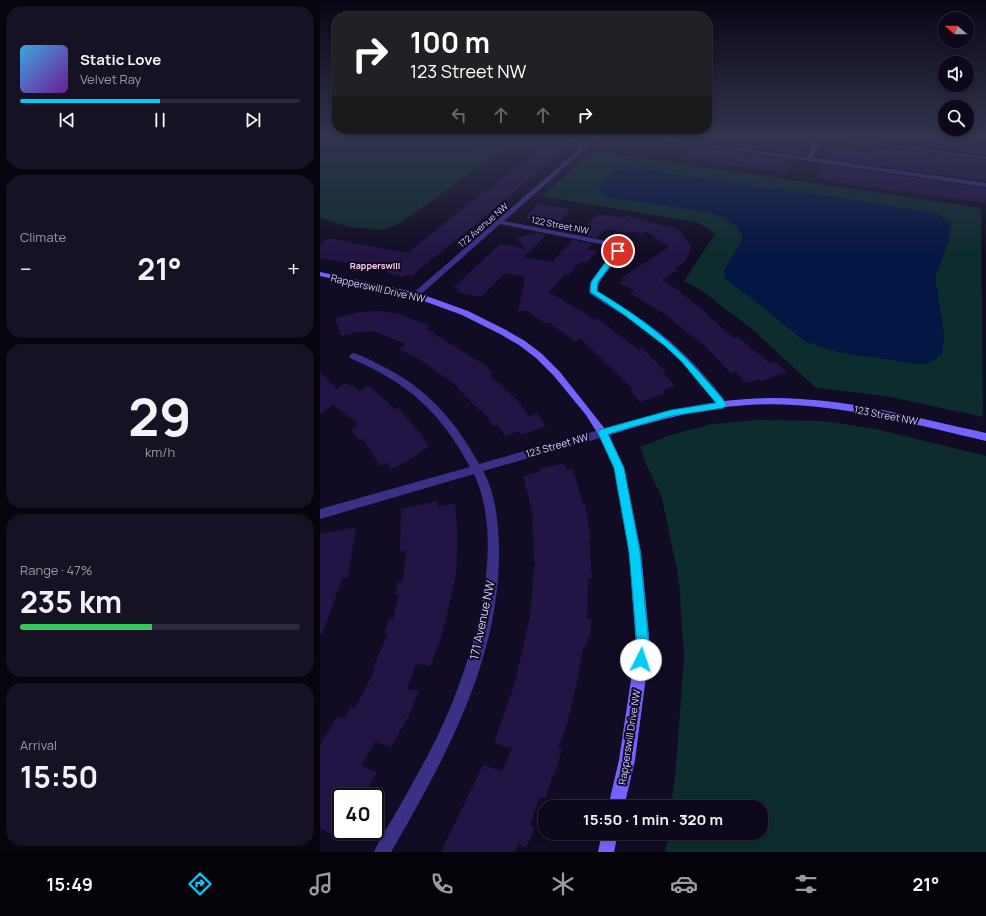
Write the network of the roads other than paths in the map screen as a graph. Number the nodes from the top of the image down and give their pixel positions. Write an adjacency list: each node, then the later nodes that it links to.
1 (552, 176): 4 (street, 172 Avenue NW)
2 (921, 176): 3 (street)
3 (986, 185)
4 (499, 222): 6 (street, 172 Avenue NW); 8 (street, 122 Street NW)
5 (320, 274): 6 (street, Rapperswill Drive NW)
6 (415, 295): 9 (street, Rapperswill Drive NW)
7 (353, 356): 11 (street, 171 Avenue NW)
8 (723, 405): 9 (street, 123 Street NW); 10 (street, 123 Street NW)
9 (602, 433): 11 (street, 123 Street NW); 13 (street, Rapperswill Drive NW)
10 (986, 437)
11 (476, 468): 12 (street, 123 Street NW); 15 (street, 171 Avenue NW)
12 (320, 514)
13 (618, 800)
14 (609, 840): 16 (street)
15 (382, 852)
16 (606, 852)

